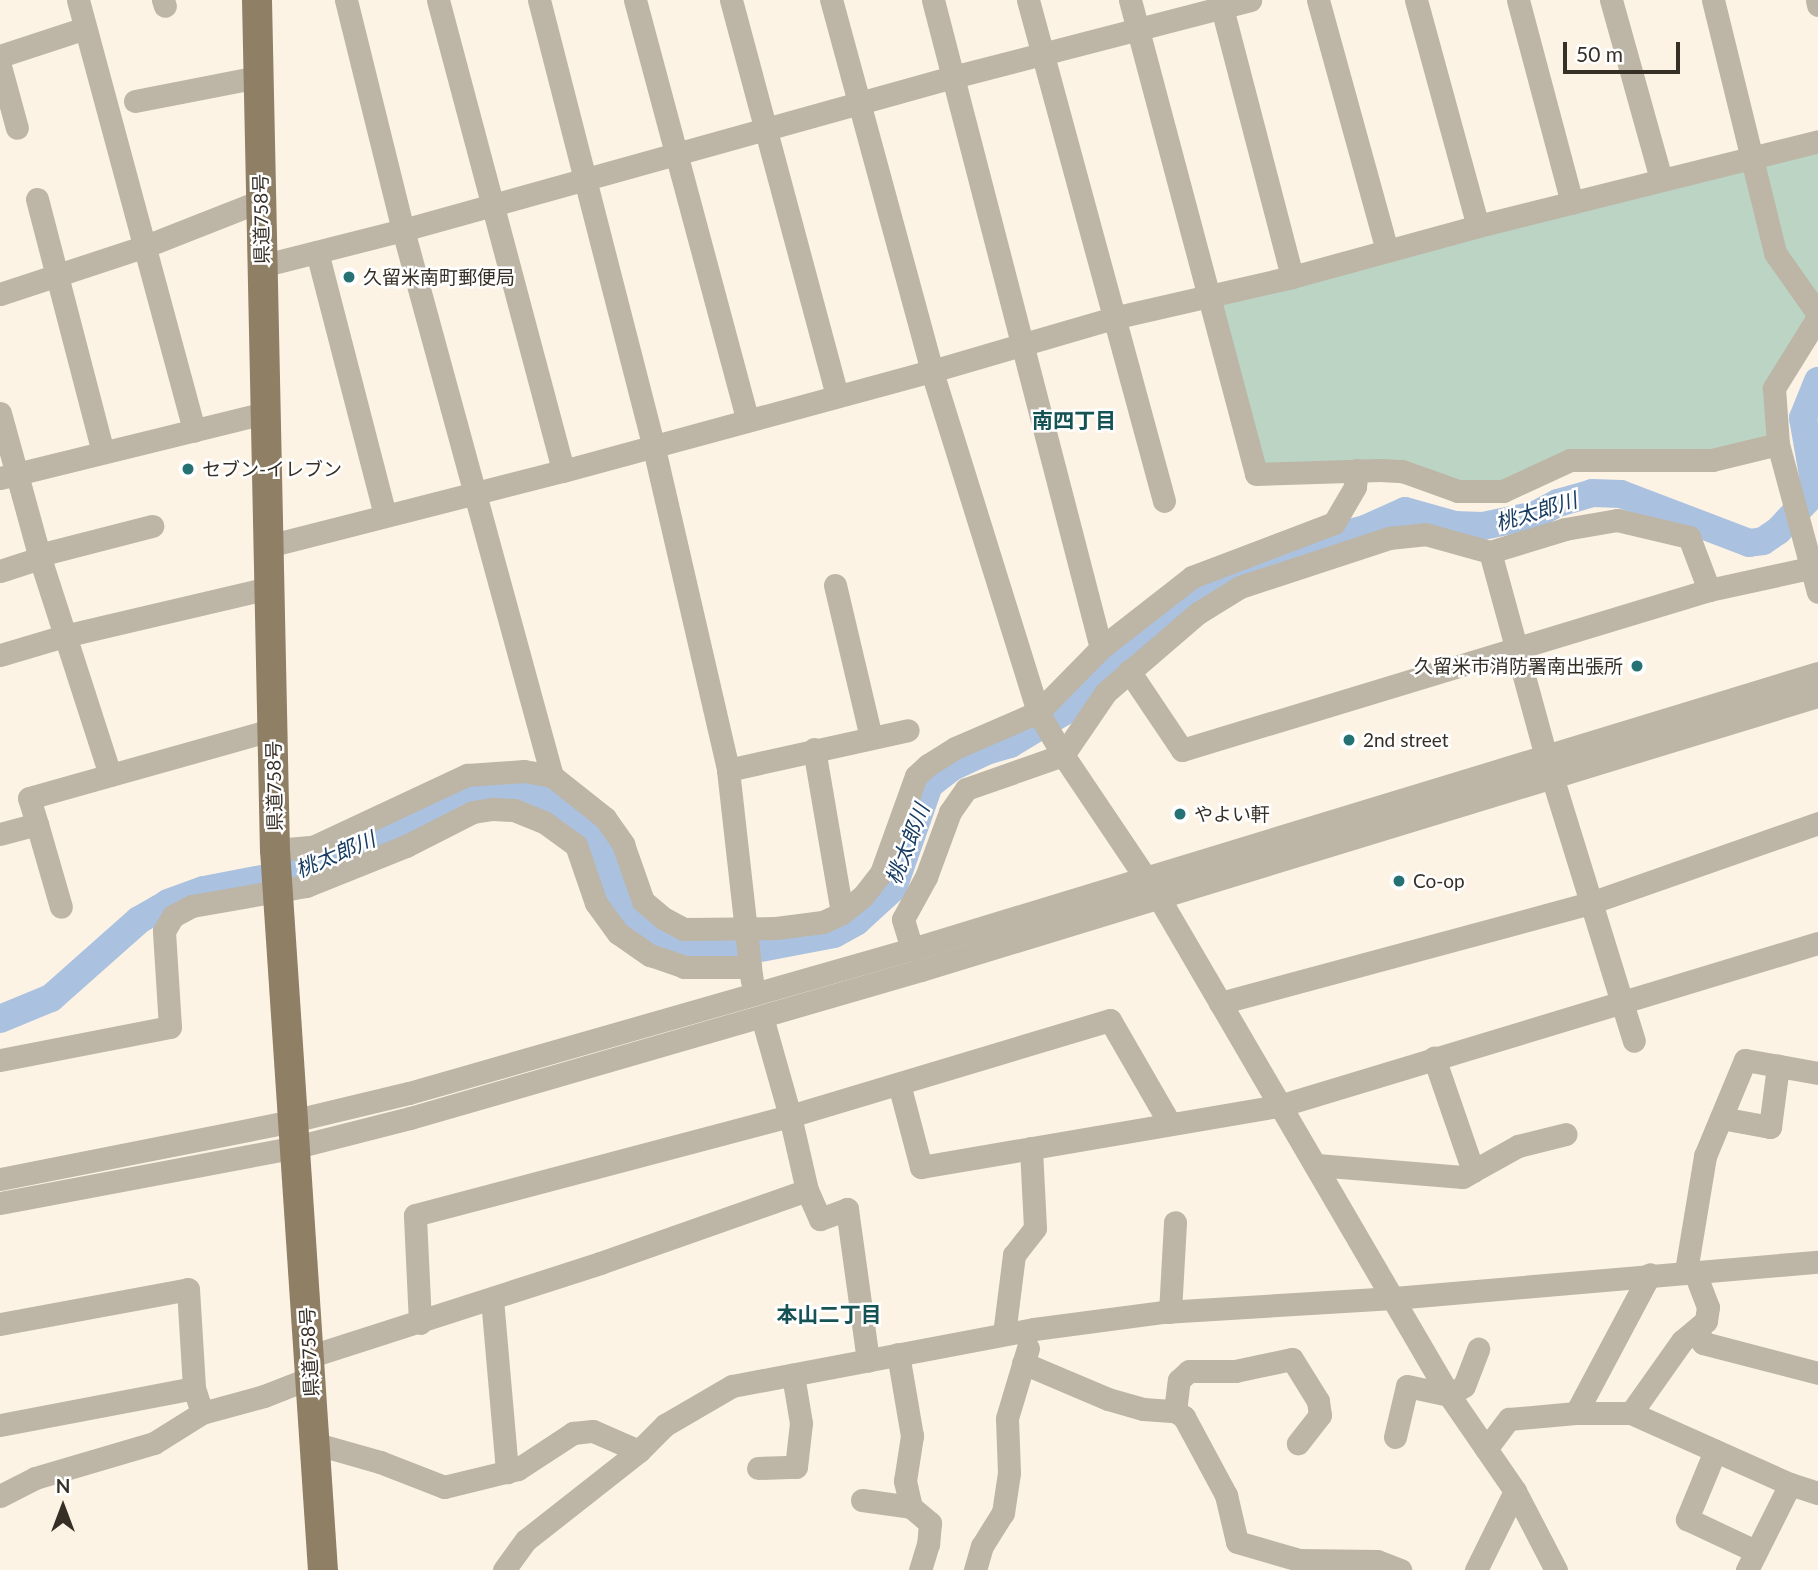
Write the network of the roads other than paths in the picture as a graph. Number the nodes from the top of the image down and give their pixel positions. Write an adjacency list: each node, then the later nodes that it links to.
1 (78, 0): 21 (street)
2 (257, 0): 27 (main road, 県道758号)
3 (346, 0): 42 (street)
4 (438, 0): 40 (street)
5 (539, 0): 35 (street)
6 (635, 0): 33 (street)
7 (731, 0): 31 (street)
8 (831, 0): 29 (street)
9 (933, 0): 26 (street)
10 (1028, 0): 23 (street)
11 (1130, 0): 22 (street)
12 (1250, 0): 19 (street)
13 (1318, 0): 44 (street)
14 (1416, 0): 41 (street)
15 (1518, 0): 39 (street)
16 (1611, 0): 36 (street)
17 (1713, 0): 34 (street)
18 (1817, 0): 20 (street)
19 (1221, 4): 22 (street); 48 (street)
20 (1818, 5)
21 (85, 28): 24 (street); 43 (street)
22 (1138, 28): 23 (street); 50 (street)
23 (1043, 55): 26 (street); 52 (street)
24 (0, 56)
25 (0, 66): 30 (street)
26 (953, 76): 29 (street); 53 (street)
27 (258, 77): 28 (street); 38 (main road, 県道758号)
28 (135, 101)
29 (859, 104): 31 (street); 54 (street)
30 (17, 128)
31 (764, 130): 33 (street); 55 (street)
32 (1818, 141): 34 (street)
33 (678, 154): 35 (street); 58 (street)
34 (1754, 159): 36 (street); 51 (street)
35 (587, 178): 40 (street); 60 (street)
36 (1661, 179): 39 (street)
37 (37, 199): 47 (street)
38 (260, 201): 43 (street); 46 (main road, 県道758号)
39 (1572, 203): 41 (street)
40 (494, 205): 42 (street); 64 (street)
41 (1478, 226): 44 (street)
42 (403, 230): 45 (street); 66 (street)
43 (146, 246): 47 (street); 59 (street)
44 (1387, 251): 48 (street)
45 (317, 252): 46 (street); 68 (street)
46 (261, 266): 57 (main road, 県道758号)
47 (58, 276): 49 (street); 62 (street)
48 (1292, 276): 50 (street)
49 (0, 294)
50 (1210, 296): 52 (street); 63 (street)
51 (1818, 315): 61 (street)
52 (1113, 318): 53 (street); 67 (street)
53 (1024, 344): 54 (street); 80 (street)
54 (932, 371): 55 (street); 86 (street)
55 (837, 396): 58 (street)
56 (0, 412): 65 (street)
57 (265, 413): 59 (street); 70 (main road, 県道758号)
58 (747, 419): 60 (street)
59 (194, 431): 62 (street)
60 (653, 444): 64 (street); 93 (street)
61 (1778, 444): 63 (street); 72 (street)
62 (103, 452): 65 (street)
63 (1357, 470): 80 (street)
64 (563, 471): 66 (street)
65 (9, 475): 73 (street)
66 (475, 492): 68 (street); 95 (street)
67 (1164, 500)
68 (385, 514): 70 (street)
69 (152, 526): 73 (street)
70 (268, 546): 76 (main road, 県道758号)
71 (1490, 552): 77 (street); 81 (street); 83 (street)
72 (1811, 555): 77 (street); 78 (street)
73 (39, 556): 74 (street); 79 (street)
74 (0, 571)
75 (835, 585): 89 (street)
76 (268, 588): 79 (street); 87 (main road, 県道758号)
77 (1709, 590): 81 (street)
78 (1818, 592)
79 (64, 636): 82 (street); 94 (street)
80 (1101, 648): 86 (street)
81 (1516, 648): 83 (street); 92 (street)
82 (0, 655)
83 (1129, 671): 91 (street)
84 (1818, 673): 92 (street)
85 (1818, 696): 92 (street)
86 (1038, 712): 91 (street); 105 (street)
87 (274, 729): 94 (street); 99 (main road, 県道758号)
88 (908, 730): 89 (street)
89 (871, 737): 90 (street)
90 (814, 748): 93 (street); 105 (street)
91 (1058, 748): 100 (street); 108 (street)
92 (1550, 766): 100 (street); 102 (street); 103 (street)
93 (729, 770): 106 (street)
94 (110, 775): 97 (street)
95 (552, 776): 99 (street); 106 (street)
96 (1818, 823): 103 (street)
97 (37, 824): 98 (street); 104 (street)
98 (0, 834)
99 (275, 850): 101 (main road, 県道758号)
100 (1145, 879): 102 (street); 108 (street)
101 (278, 891): 109 (street); 116 (street); 124 (main road, 県道758号)
102 (1160, 898): 112 (street); 113 (street)
103 (1590, 903): 111 (street); 112 (street)
104 (61, 907)
105 (842, 913): 106 (street)
106 (748, 929): 109 (street)
107 (1818, 943): 111 (street)
108 (912, 949): 110 (street)
109 (750, 967): 110 (street)
110 (753, 994): 124 (street)
111 (1622, 1001): 114 (street); 115 (street)
112 (1220, 1003): 120 (street)
113 (762, 1017): 121 (street); 124 (street)
114 (1634, 1041)
115 (1434, 1058): 120 (street); 128 (street)
116 (0, 1060)
117 (1778, 1066): 118 (street); 122 (street); 122 (street)
118 (1818, 1073)
119 (899, 1084): 121 (street); 123 (street); 126 (street)
120 (1279, 1106): 123 (street); 127 (street)
121 (790, 1116): 130 (street); 139 (street)
122 (1721, 1118): 134 (street)
123 (1170, 1124): 126 (street)
124 (294, 1134): 129 (street); 131 (street); 148 (main road, 県道758号)
125 (1566, 1134): 128 (street)
126 (1031, 1148): 143 (street)
127 (1317, 1165): 128 (street); 136 (street)
128 (1473, 1171)
129 (0, 1179)
130 (807, 1190): 137 (street); 146 (street)
131 (0, 1203)
132 (1175, 1222): 138 (street)
133 (1818, 1262): 134 (street)
134 (1690, 1271): 135 (street); 142 (street)
135 (1650, 1275): 136 (street); 155 (street)
136 (1394, 1298): 138 (street); 152 (street)
137 (492, 1299): 139 (street); 165 (street)
138 (1170, 1312): 141 (street)
139 (420, 1323): 148 (street)
140 (0, 1324): 151 (street)
141 (1034, 1329): 143 (street); 147 (street)
142 (1698, 1331): 149 (street); 156 (street)
143 (1004, 1334): 145 (street)
144 (1478, 1349): 152 (street)
145 (898, 1354): 146 (street); 171 (street)
146 (868, 1361): 150 (street)
147 (1023, 1363): 153 (street); 176 (street)
148 (311, 1367): 154 (street); 159 (main road, 県道758号)
149 (1818, 1373)
150 (793, 1375): 162 (street); 164 (street)
151 (194, 1388): 154 (street); 157 (street)
152 (1448, 1395): 158 (street); 161 (street)
153 (1175, 1411): 160 (street); 177 (street)
154 (202, 1413): 169 (street)
155 (1576, 1413): 156 (street); 161 (street)
156 (1630, 1413): 163 (street)
157 (0, 1424)
158 (1395, 1437)
159 (313, 1443): 165 (street); 173 (main road, 県道758号)
160 (1298, 1443)
161 (1486, 1449): 167 (street)
162 (639, 1451): 165 (street); 174 (street)
163 (1715, 1451): 166 (street); 172 (street)
164 (758, 1468)
165 (507, 1472)
166 (1790, 1484): 168 (street); 172 (street)
167 (1515, 1491): 178 (street); 179 (street)
168 (1818, 1493)
169 (0, 1496)
170 (862, 1500): 171 (street)
171 (911, 1507): 175 (street)
172 (1751, 1561)
173 (323, 1570)
174 (504, 1570)
175 (920, 1570)
176 (975, 1570)
177 (1399, 1570)
178 (1476, 1570)
179 (1556, 1570)

